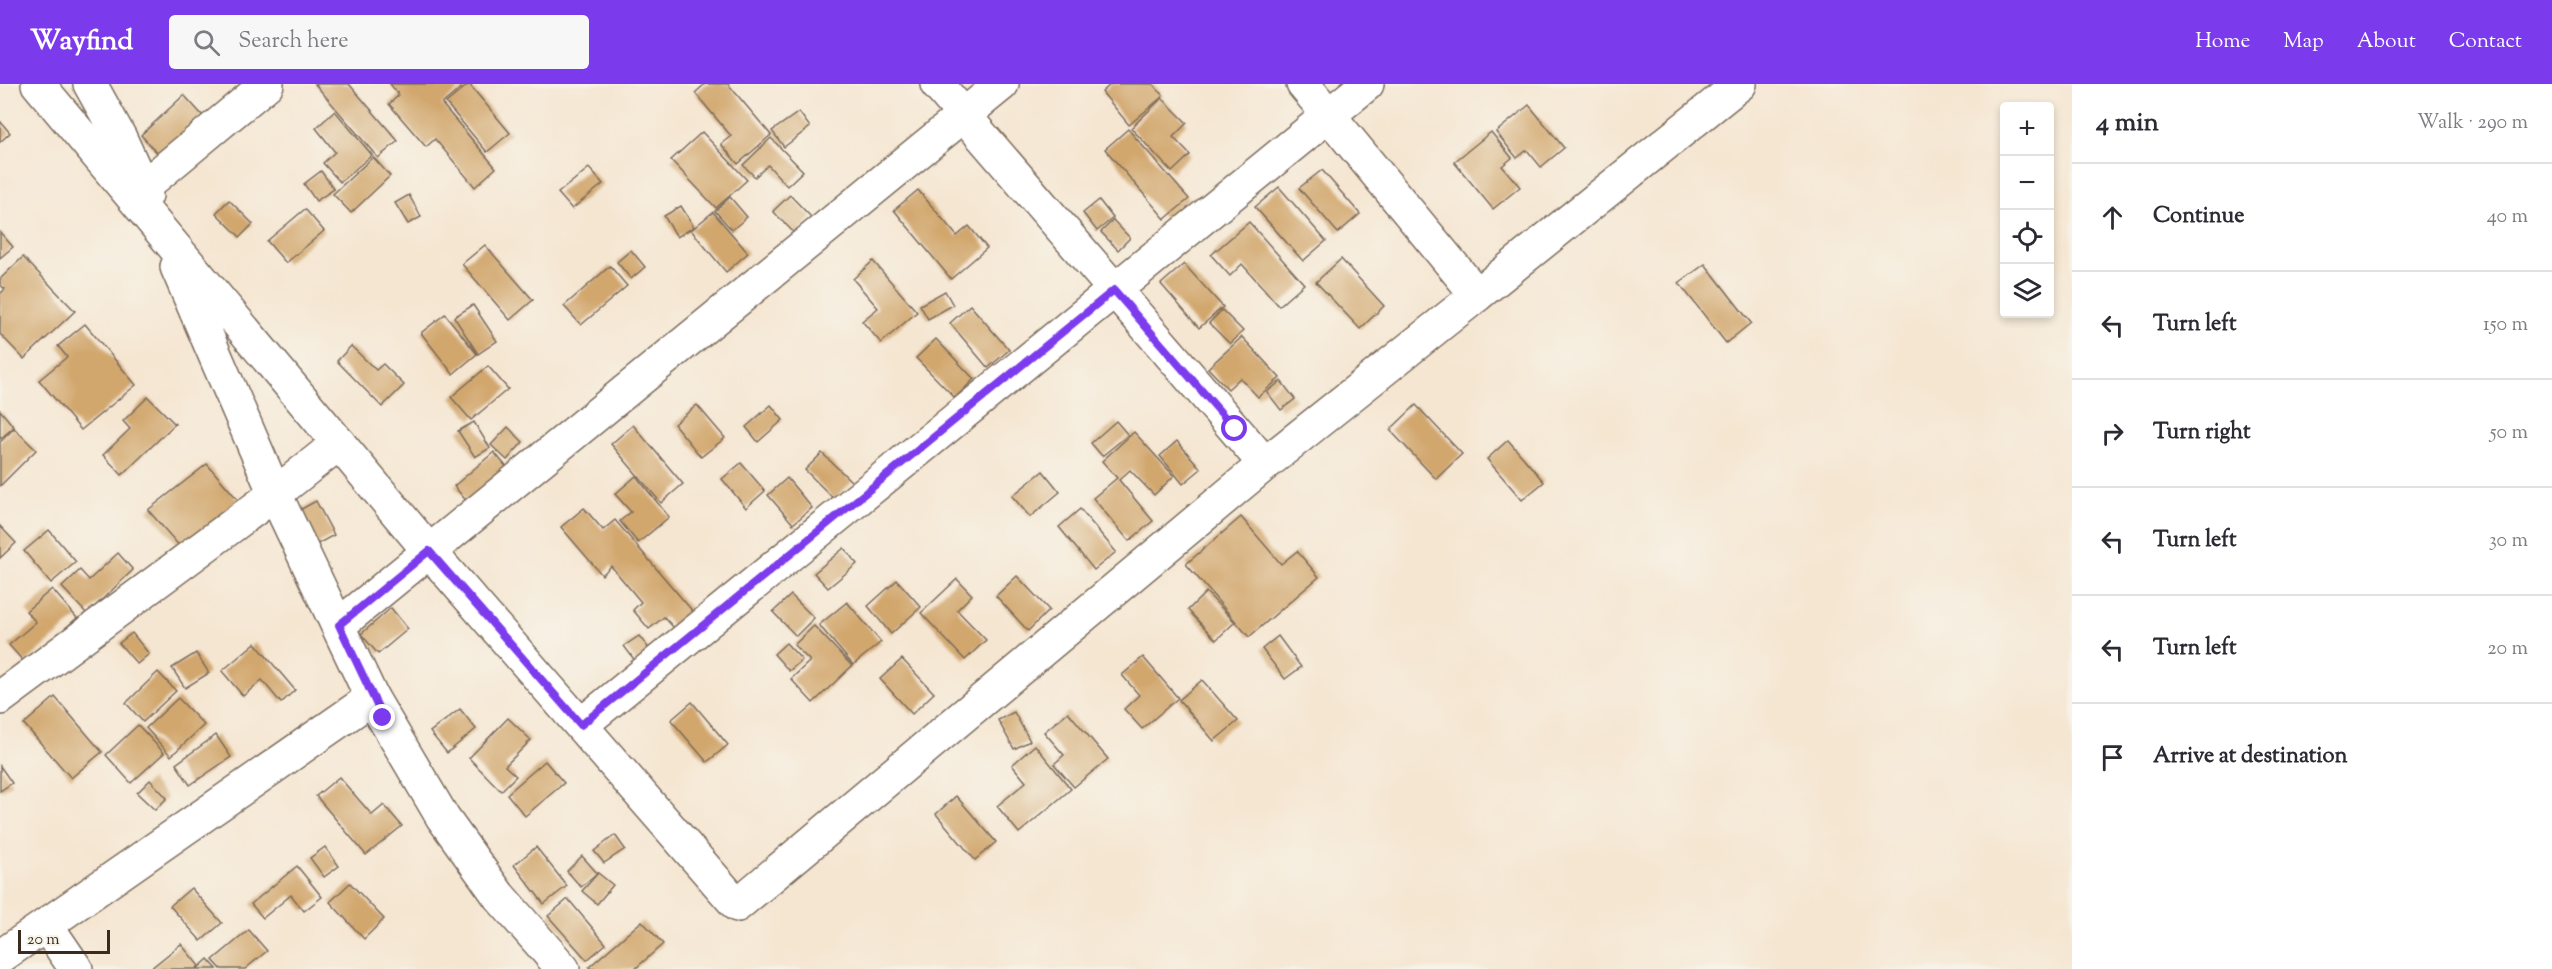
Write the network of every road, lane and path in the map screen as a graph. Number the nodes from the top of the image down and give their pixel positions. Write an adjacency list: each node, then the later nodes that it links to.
1 (38, 84): 12 (street)
2 (90, 84): 11 (street)
3 (267, 84): 11 (street)
4 (937, 84): 10 (street)
5 (1002, 84): 10 (street)
6 (1304, 84): 9 (street)
7 (1367, 84): 9 (street)
8 (1740, 84): 14 (street)
9 (1330, 114): 13 (street); 14 (street)
10 (963, 116): 13 (street); 18 (street)
11 (142, 188): 12 (street)
12 (161, 230): 15 (street); 17 (street)
13 (1114, 290): 16 (street); 22 (street)
14 (1477, 295): 16 (street)
15 (339, 443): 17 (street); 18 (street)
16 (1265, 464): 22 (street)
17 (275, 494): 19 (street); 20 (street)
18 (429, 551): 19 (street); 22 (street)
19 (339, 625): 21 (street)
20 (0, 698)
21 (372, 698): 23 (street); 26 (street)
22 (581, 725)
23 (46, 925): 24 (street); 25 (street)
24 (0, 957)
25 (76, 969)
26 (563, 969)

